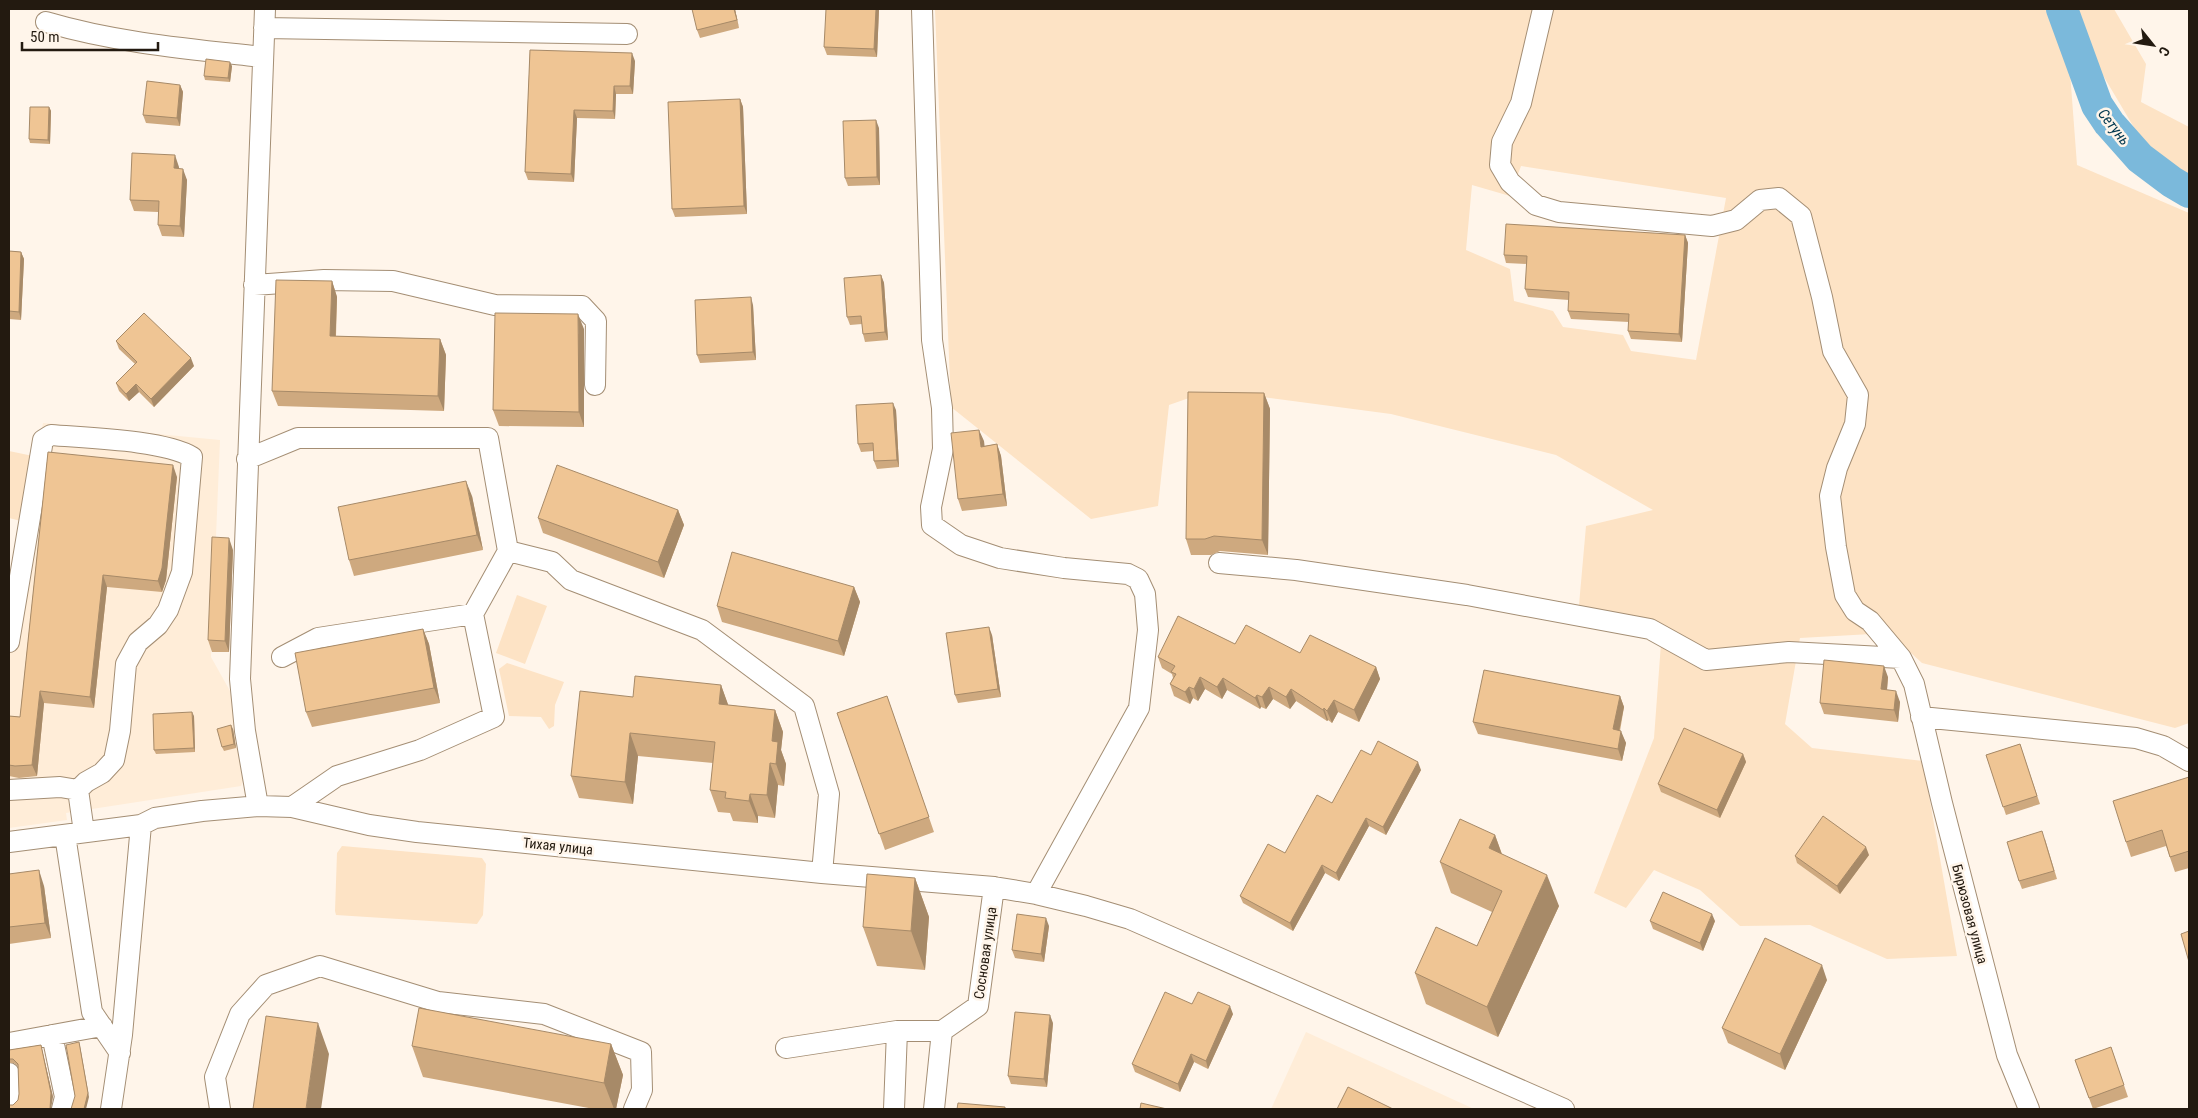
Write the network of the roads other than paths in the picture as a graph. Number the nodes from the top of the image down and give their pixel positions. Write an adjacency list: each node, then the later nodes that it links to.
1 (922, 9): 27 (street)
2 (1543, 9): 15 (street, Бирюзовая улица)
3 (265, 18): 5 (street); 6 (street)
4 (46, 22): 6 (street)
5 (627, 34)
6 (263, 57): 7 (street)
7 (254, 285): 8 (street); 9 (street)
8 (595, 385)
9 (247, 459): 10 (street); 20 (street)
10 (508, 552): 12 (street); 25 (street)
11 (1219, 563): 15 (street)
12 (473, 614): 14 (street); 21 (street)
13 (9, 642): 19 (street)
14 (282, 657)
15 (1902, 658): 16 (street, Бирюзовая улица)
16 (1920, 717): 17 (street); 44 (street, Бирюзовая улица)
17 (2189, 761)
18 (9, 790): 19 (street)
19 (78, 790): 23 (street)
20 (258, 806): 21 (street, Тихая улица); 22 (street, Тихая улица)
21 (292, 807): 25 (street, Тихая улица)
22 (141, 825): 23 (street, Тихая улица); 34 (street)
23 (74, 833): 24 (street, Тихая улица); 28 (street)
24 (9, 842)
25 (822, 873): 26 (street, Тихая улица)
26 (987, 887): 27 (street, Тихая улица); 30 (street, Сосновая улица)
27 (1036, 894): 37 (street, Тихая улица)
28 (102, 1026): 31 (street); 34 (street)
29 (896, 1031): 30 (street); 33 (street); 42 (street)
30 (942, 1031): 43 (street)
31 (52, 1036): 32 (street); 38 (street)
32 (9, 1043)
33 (786, 1048)
34 (120, 1052): 39 (street)
35 (9, 1072): 36 (street)
36 (9, 1098)
37 (1556, 1107)
38 (62, 1109)
39 (111, 1109)
40 (220, 1109): 41 (street)
41 (634, 1109)
42 (894, 1109)
43 (934, 1109)
44 (2029, 1109)

